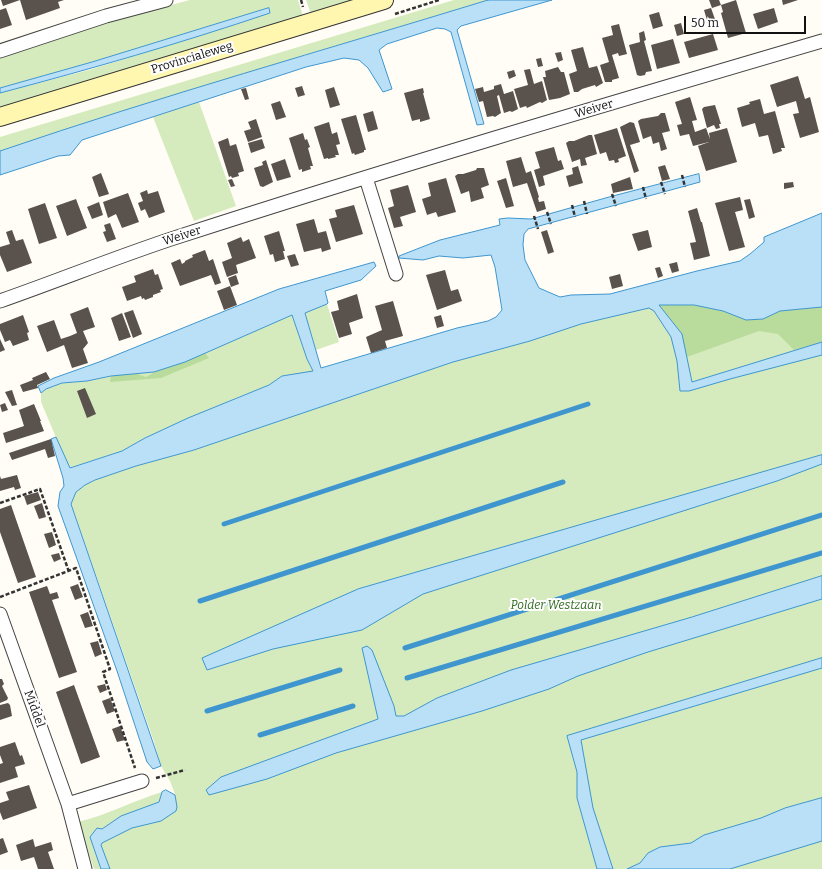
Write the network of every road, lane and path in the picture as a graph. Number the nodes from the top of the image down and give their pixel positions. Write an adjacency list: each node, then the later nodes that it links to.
1 (166, 0): 4 (street)
2 (384, 0): 5 (main road, Provincialeweg)
3 (822, 41): 7 (street, Weiver)
4 (0, 50)
5 (0, 117)
6 (682, 175): 10 (path)
7 (366, 178): 23 (street); 24 (street, Weiver)
8 (661, 182): 12 (path)
9 (642, 187): 13 (path)
10 (685, 187)
11 (612, 194): 16 (path)
12 (665, 194)
13 (646, 199)
14 (584, 201): 18 (path)
15 (572, 205): 20 (path)
16 (616, 206)
17 (547, 212): 21 (path)
18 (587, 214)
19 (534, 216): 22 (path)
20 (575, 217)
21 (551, 224)
22 (538, 228)
23 (396, 274)
24 (0, 301)
25 (0, 503): 26 (path)
26 (68, 572): 27 (path); 30 (path)
27 (0, 597)
28 (0, 614): 31 (street, Middel)
29 (185, 770): 30 (path)
30 (141, 782): 31 (street)
31 (68, 804): 32 (street, Middel)
32 (85, 869)

